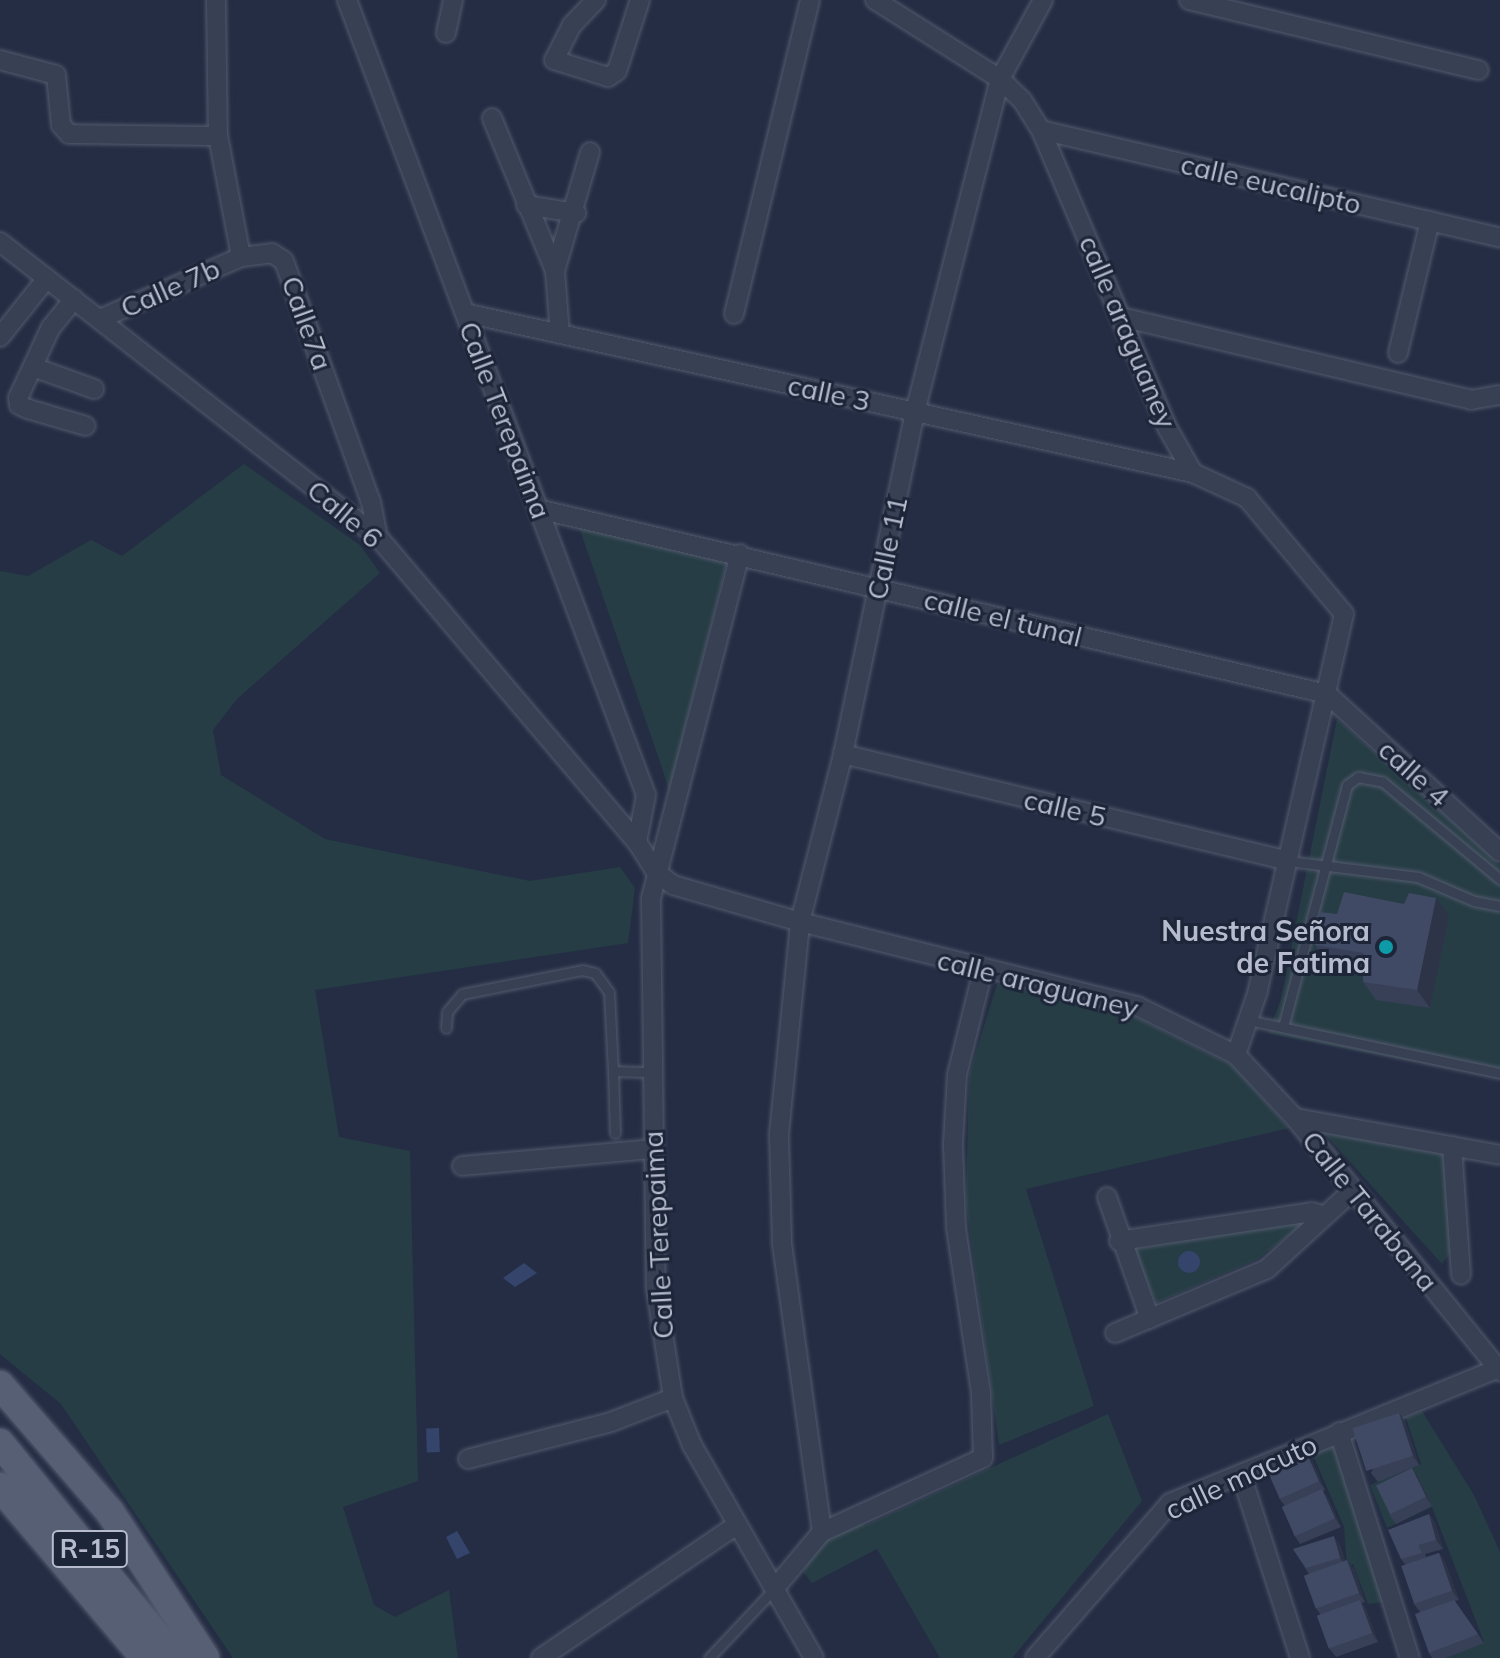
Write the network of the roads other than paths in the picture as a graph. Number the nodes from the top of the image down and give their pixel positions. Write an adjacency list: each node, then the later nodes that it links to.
1 (216, 0): 16 (street)
2 (347, 0): 27 (street, Calle Terepaima)
3 (453, 0): 10 (street)
4 (596, 0): 5 (street)
5 (640, 0)
6 (810, 0): 28 (street)
7 (875, 0): 13 (street, calle araguaney)
8 (1043, 0): 13 (street, Calle 11)
9 (1189, 0): 12 (street)
10 (446, 33)
11 (0, 60): 16 (street)
12 (1479, 70)
13 (1000, 79): 15 (street, calle araguaney); 37 (street, Calle 11)
14 (492, 118): 18 (street)
15 (1041, 130): 20 (street, calle eucalipto); 29 (street, calle araguaney)
16 (218, 136): 23 (street)
17 (590, 152): 19 (street)
18 (526, 205): 19 (street); 24 (street)
19 (576, 213): 24 (street)
20 (1430, 221): 21 (street, calle eucalipto); 33 (street)
21 (1500, 238)
22 (2, 248): 25 (street, Calle 6)
23 (241, 257): 30 (street, Calle 7b); 41 (street, Calle7a)
24 (555, 271): 31 (street)
25 (47, 278): 26 (street, Calle 6); 32 (street)
26 (74, 299): 30 (street, Calle 6); 34 (street)
27 (465, 313): 31 (street, calle 3); 40 (street, Calle Terepaima)
28 (734, 314)
29 (1121, 317): 36 (street); 39 (street, calle araguaney)
30 (100, 319): 41 (street, Calle 6)
31 (560, 334): 37 (street, calle 3)
32 (0, 337)
33 (1398, 353)
34 (33, 367): 35 (street); 38 (street)
35 (94, 389)
36 (1500, 395)
37 (915, 412): 39 (street, calle 3); 43 (street, Calle 11)
38 (86, 426)
39 (1193, 473): 44 (street)
40 (538, 509): 42 (street, calle el tunal); 46 (street, Calle Terepaima)
41 (378, 537): 46 (street, Calle 6)
42 (740, 554): 43 (street, calle el tunal); 50 (street, Calle Terepaima)
43 (880, 588): 44 (street, calle el tunal); 45 (street, Calle 11)
44 (1327, 694): 47 (street, calle 4); 48 (street)
45 (843, 754): 48 (street, calle 5); 53 (street, Calle 11)
46 (637, 842): 50 (street)
47 (1500, 852)
48 (1288, 861): 49 (lane); 55 (street)
49 (1325, 868): 51 (lane); 52 (lane); 56 (lane)
50 (655, 871): 53 (street); 60 (street, Calle Terepaima)
51 (1500, 879)
52 (1500, 906)
53 (800, 922): 54 (street, calle araguaney); 84 (street)
54 (983, 970): 58 (street, calle araguaney); 84 (street)
55 (1248, 1020): 56 (lane); 58 (street)
56 (1283, 1027): 61 (lane)
57 (446, 1028): 59 (lane)
58 (1236, 1055): 62 (street, Calle Tarabana)
59 (613, 1071): 60 (lane); 63 (lane)
60 (651, 1072): 65 (street, Calle Terepaima)
61 (1500, 1073)
62 (1295, 1118): 64 (street); 68 (street, Calle Tarabana)
63 (615, 1133)
64 (1452, 1146): 66 (street); 72 (street)
65 (653, 1149): 67 (street); 77 (street, Calle Terepaima)
66 (1500, 1155)
67 (462, 1166)
68 (1352, 1191): 70 (street); 75 (street, Calle Tarabana)
69 (1107, 1197): 71 (street)
70 (1322, 1215): 71 (street); 73 (street)
71 (1119, 1241): 73 (street)
72 (1461, 1275)
73 (1150, 1319): 74 (street)
74 (1115, 1333)
75 (1500, 1369): 78 (street, calle macuto)
76 (0, 1385): 90 (main road)
77 (673, 1398): 80 (street); 83 (street, Calle Terepaima)
78 (1339, 1432): 81 (street, calle macuto); 95 (street)
79 (0, 1443): 89 (main road, R-15)
80 (468, 1459)
81 (1241, 1474): 86 (street, calle macuto); 94 (street)
82 (0, 1487): 88 (main road, R-15)
83 (735, 1526): 85 (street, Calle Terepaima); 91 (street)
84 (822, 1532): 85 (street)
85 (775, 1588): 87 (street, Calle Terepaima); 92 (lane)
86 (1040, 1652): 93 (street)
87 (809, 1655)
88 (145, 1658)
89 (175, 1658)
90 (205, 1658)
91 (541, 1658)
92 (709, 1658)
93 (1060, 1658)
94 (1300, 1658)
95 (1410, 1658)

